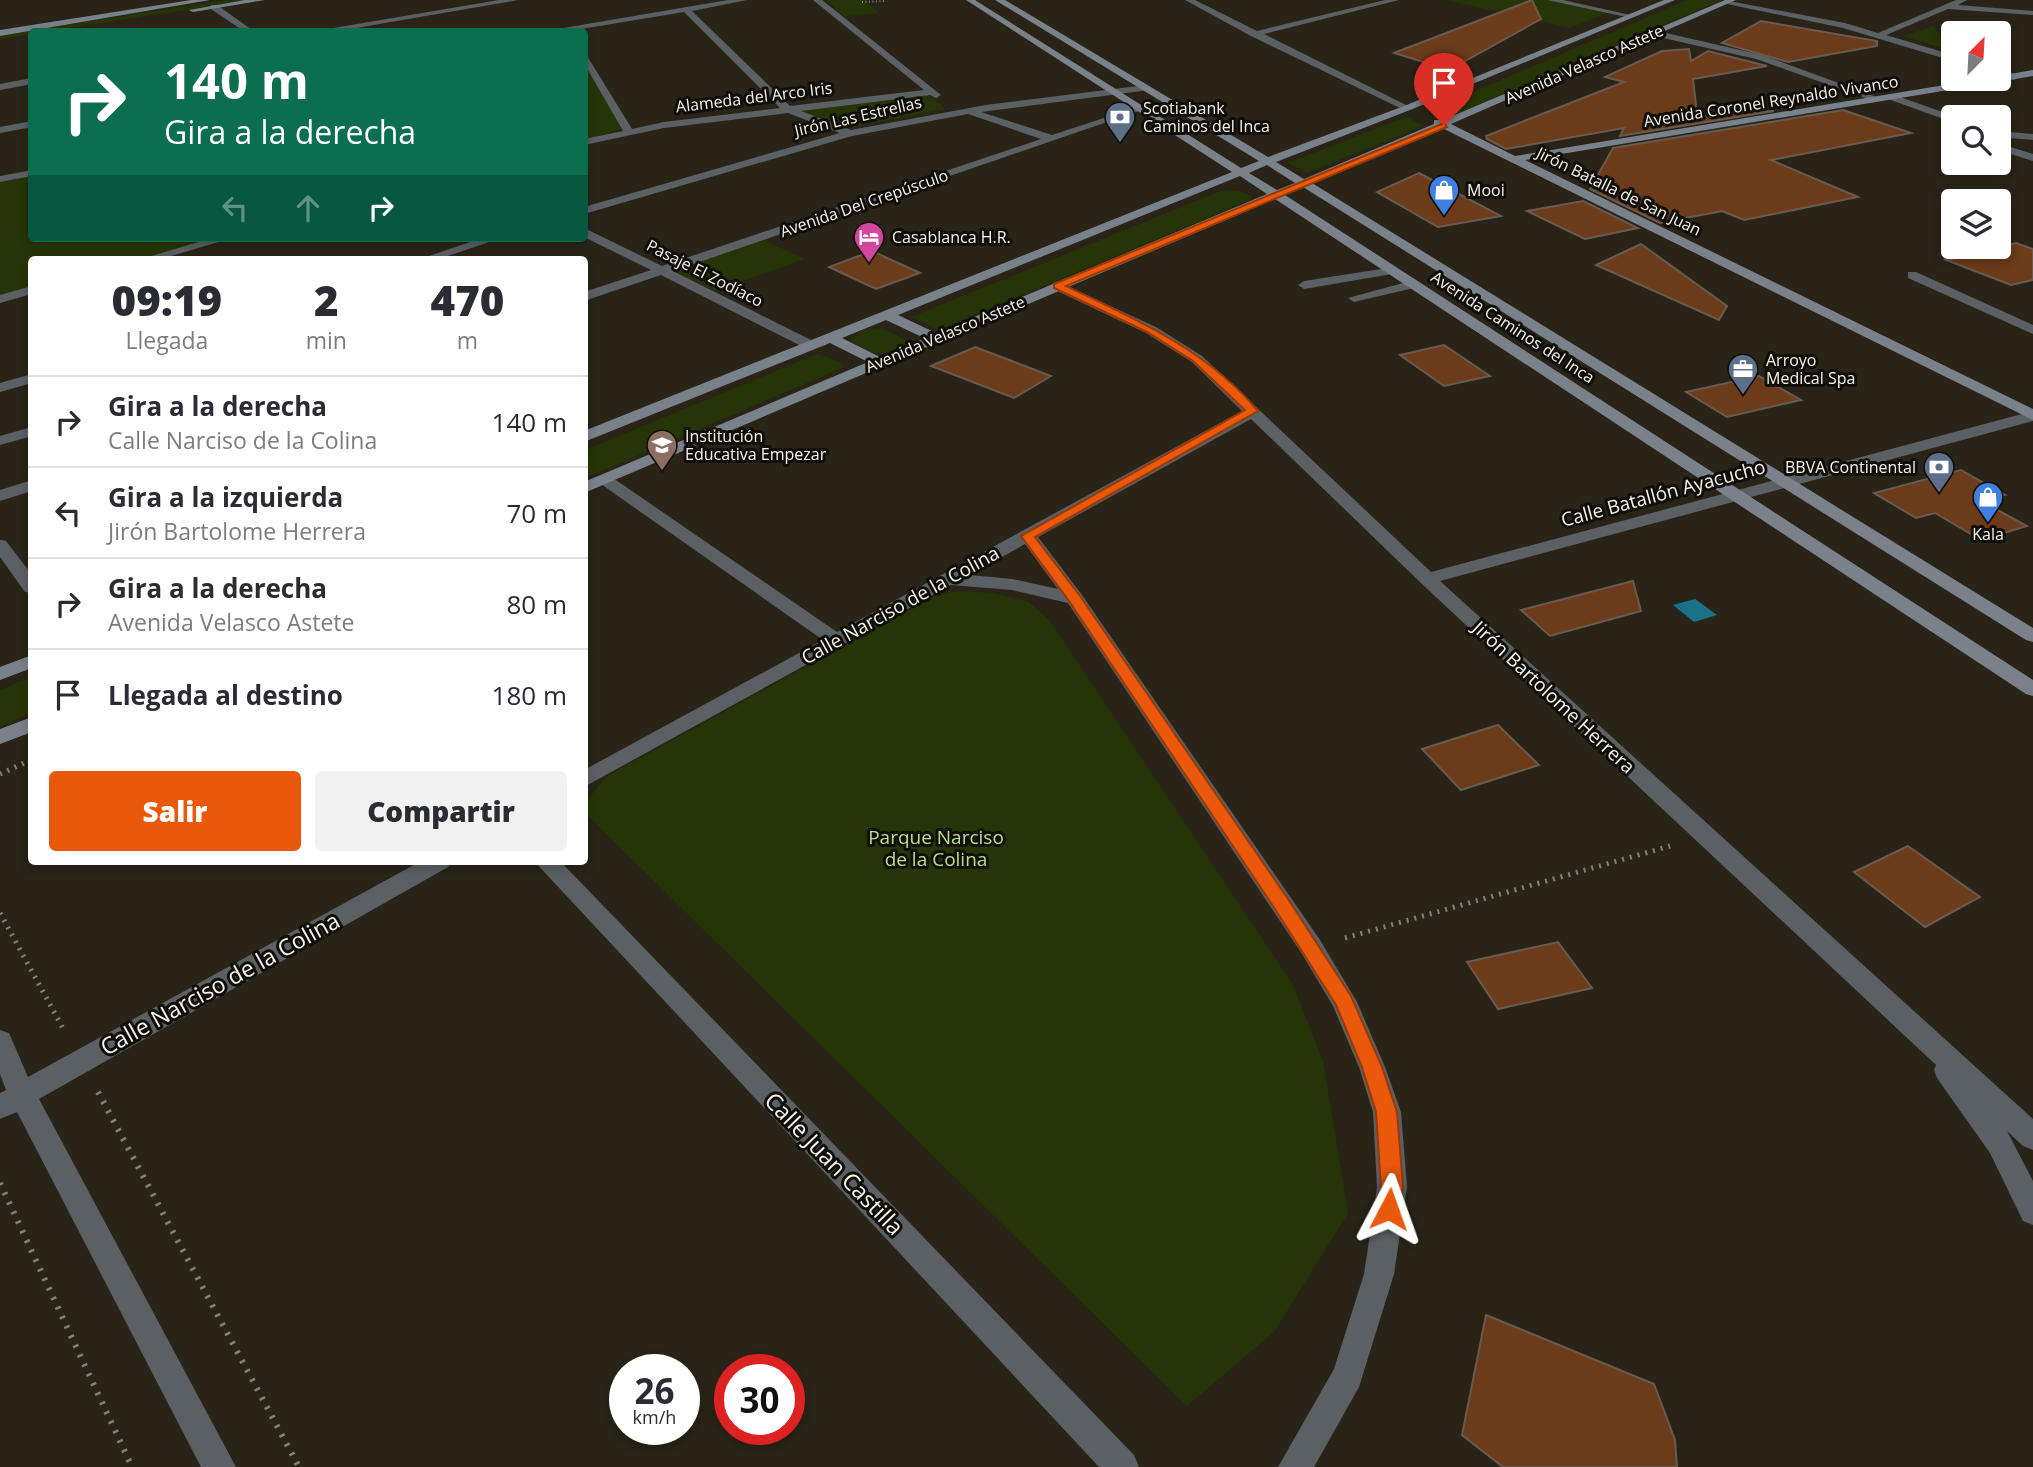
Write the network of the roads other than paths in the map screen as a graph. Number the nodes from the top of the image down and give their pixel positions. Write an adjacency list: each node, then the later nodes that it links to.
1 (261, 0): 14 (main road)
2 (514, 0): 22 (street)
3 (743, 0): 16 (street)
4 (817, 0): 39 (street)
5 (970, 0): 40 (main road, Avenida Caminos del Inca)
6 (999, 0): 38 (main road, Avenida Caminos del Inca)
7 (1189, 0): 27 (street, Jirón Batalla de San Juan)
8 (1395, 0): 27 (street)
9 (1550, 0): 18 (street)
10 (1671, 0): 18 (main road, Avenida Velasco Astete)
11 (1963, 0): 15 (street)
12 (1981, 0): 17 (street)
13 (1729, 1): 26 (main road, Avenida Velasco Astete); 28 (street)
14 (210, 3): 19 (main road); 20 (main road); 21 (street)
15 (1947, 7): 17 (street); 28 (street)
16 (686, 9): 23 (street); 45 (street)
17 (2033, 13)
18 (1631, 16): 44 (main road, Avenida Velasco Astete)
19 (35, 28)
20 (81, 28)
21 (245, 28)
22 (339, 28)
23 (576, 28)
24 (28, 29): 25 (main road)
25 (0, 33)
26 (1653, 33): 42 (street); 49 (main road, Avenida Velasco Astete)
27 (1254, 34): 44 (street, Jirón Batalla de San Juan)
28 (1880, 35): 31 (street)
29 (28, 37): 30 (main road)
30 (0, 41)
31 (1941, 54)
32 (588, 67): 51 (street)
33 (2033, 73): 35 (main road, Avenida Coronel Reynaldo Vivanco)
34 (2011, 76): 35 (street)
35 (2014, 77): 41 (main road, Avenida Coronel Reynaldo Vivanco)
36 (28, 82): 37 (street)
37 (0, 87)
38 (1146, 88): 40 (street, Jirón Las Estrellas); 60 (main road, Avenida Caminos del Inca)
39 (930, 92): 45 (street, Alameda del Arco Iris); 46 (street)
40 (1114, 92): 43 (main road, Avenida Caminos del Inca); 46 (street, Jirón Las Estrellas)
41 (1891, 97): 42 (main road, Avenida Coronel Reynaldo Vivanco); 47 (street)
42 (1877, 99): 59 (main road, Avenida Coronel Reynaldo Vivanco)
43 (1143, 108): 55 (street, Avenida Del Crepúsculo); 61 (main road, Avenida Caminos del Inca)
44 (1407, 108): 49 (main road, Jirón Batalla de San Juan); 60 (main road, Avenida Velasco Astete)
45 (787, 109): 51 (street, Alameda del Arco Iris); 52 (street)
46 (967, 111): 52 (street, Jirón Las Estrellas); 55 (street)
47 (1941, 115)
48 (28, 125): 50 (street)
49 (1444, 125): 59 (main road, Jirón Batalla de San Juan); 64 (main road, Avenida Velasco Astete)
50 (0, 130)
51 (628, 131): 56 (street, Alameda del Arco Iris)
52 (850, 133): 66 (street, Jirón Las Estrellas)
53 (2033, 137): 54 (street)
54 (2011, 138)
55 (1052, 139): 72 (street, Avenida Del Crepúsculo)
56 (588, 141)
57 (2011, 145): 58 (street)
58 (2033, 158)
59 (1514, 159): 91 (main road, Jirón Batalla de San Juan)
60 (1268, 161): 61 (main road, Avenida Velasco Astete); 64 (main road, Avenida Caminos del Inca)
61 (1241, 172): 65 (main road, Avenida Caminos del Inca); 82 (main road, Avenida Velasco Astete)
62 (28, 174): 63 (street)
63 (0, 180)
64 (1302, 182): 65 (main road, Avenida Velasco Astete); 96 (main road, Avenida Caminos del Inca)
65 (1276, 194): 73 (main road, Avenida Caminos del Inca); 77 (main road, Avenida Velasco Astete)
66 (588, 210)
67 (588, 234): 72 (street, Pasaje El Zodíaco)
68 (211, 242): 70 (street)
69 (482, 242): 71 (street)
70 (158, 256)
71 (436, 256)
72 (663, 271): 79 (street, Avenida Del Crepúsculo); 86 (street, Pasaje El Zodíaco)
73 (1394, 271): 75 (main road, Avenida Caminos del Inca); 76 (lane)
74 (1912, 275): 83 (lane)
75 (1414, 284): 80 (lane); 99 (main road, Avenida Caminos del Inca)
76 (1304, 285)
77 (1058, 286): 85 (main road, Avenida Velasco Astete); 90 (street, Jirón Bartolome Herrera)
78 (28, 291): 81 (street)
79 (588, 296)
80 (1354, 298)
81 (0, 299)
82 (885, 314): 84 (main road, Avenida Velasco Astete); 85 (main road)
83 (2033, 330)
84 (830, 337): 86 (main road, Avenida Velasco Astete); 87 (main road)
85 (935, 338): 87 (main road, Avenida Velasco Astete)
86 (810, 345): 93 (main road, Avenida Velasco Astete)
87 (879, 362): 95 (main road, Avenida Velasco Astete)
88 (28, 379): 89 (street)
89 (0, 388)
90 (1252, 411): 101 (street, Calle Narciso de la Colina); 103 (street, Jirón Bartolome Herrera)
91 (2033, 416): 96 (street, Calle Batallón Ayacucho)
92 (28, 432): 94 (lane)
93 (588, 434)
94 (0, 441)
95 (604, 479): 98 (main road, Avenida Velasco Astete); 108 (street)
96 (1784, 482): 99 (street, Calle Batallón Ayacucho); 107 (main road, Avenida Caminos del Inca)
97 (28, 486): 100 (street)
98 (588, 486)
99 (1740, 495): 103 (street, Calle Batallón Ayacucho); 111 (main road, Avenida Caminos del Inca)
100 (0, 496)
101 (1028, 536): 104 (street, Calle Narciso de la Colina); 106 (street)
102 (0, 545): 105 (street)
103 (1427, 579): 117 (street, Jirón Bartolome Herrera)
104 (943, 580): 106 (street); 108 (street, Calle Narciso de la Colina)
105 (28, 583)
106 (1075, 599): 124 (street)
107 (2033, 636)
108 (836, 640): 114 (street, Calle Narciso de la Colina)
109 (28, 663): 110 (main road)
110 (0, 674)
111 (2033, 689)
112 (28, 726): 113 (main road)
113 (0, 737)
114 (588, 778)
115 (432, 865): 119 (street, Calle Narciso de la Colina)
116 (550, 865): 123 (street, Calle Juan Castilla)
117 (1920, 1031): 120 (street, Jirón Bartolome Herrera); 121 (street)
118 (0, 1041): 119 (street)
119 (11, 1101): 122 (street)
120 (2033, 1137)
121 (2033, 1211)
122 (219, 1467)
123 (1122, 1467)
124 (1295, 1467)

